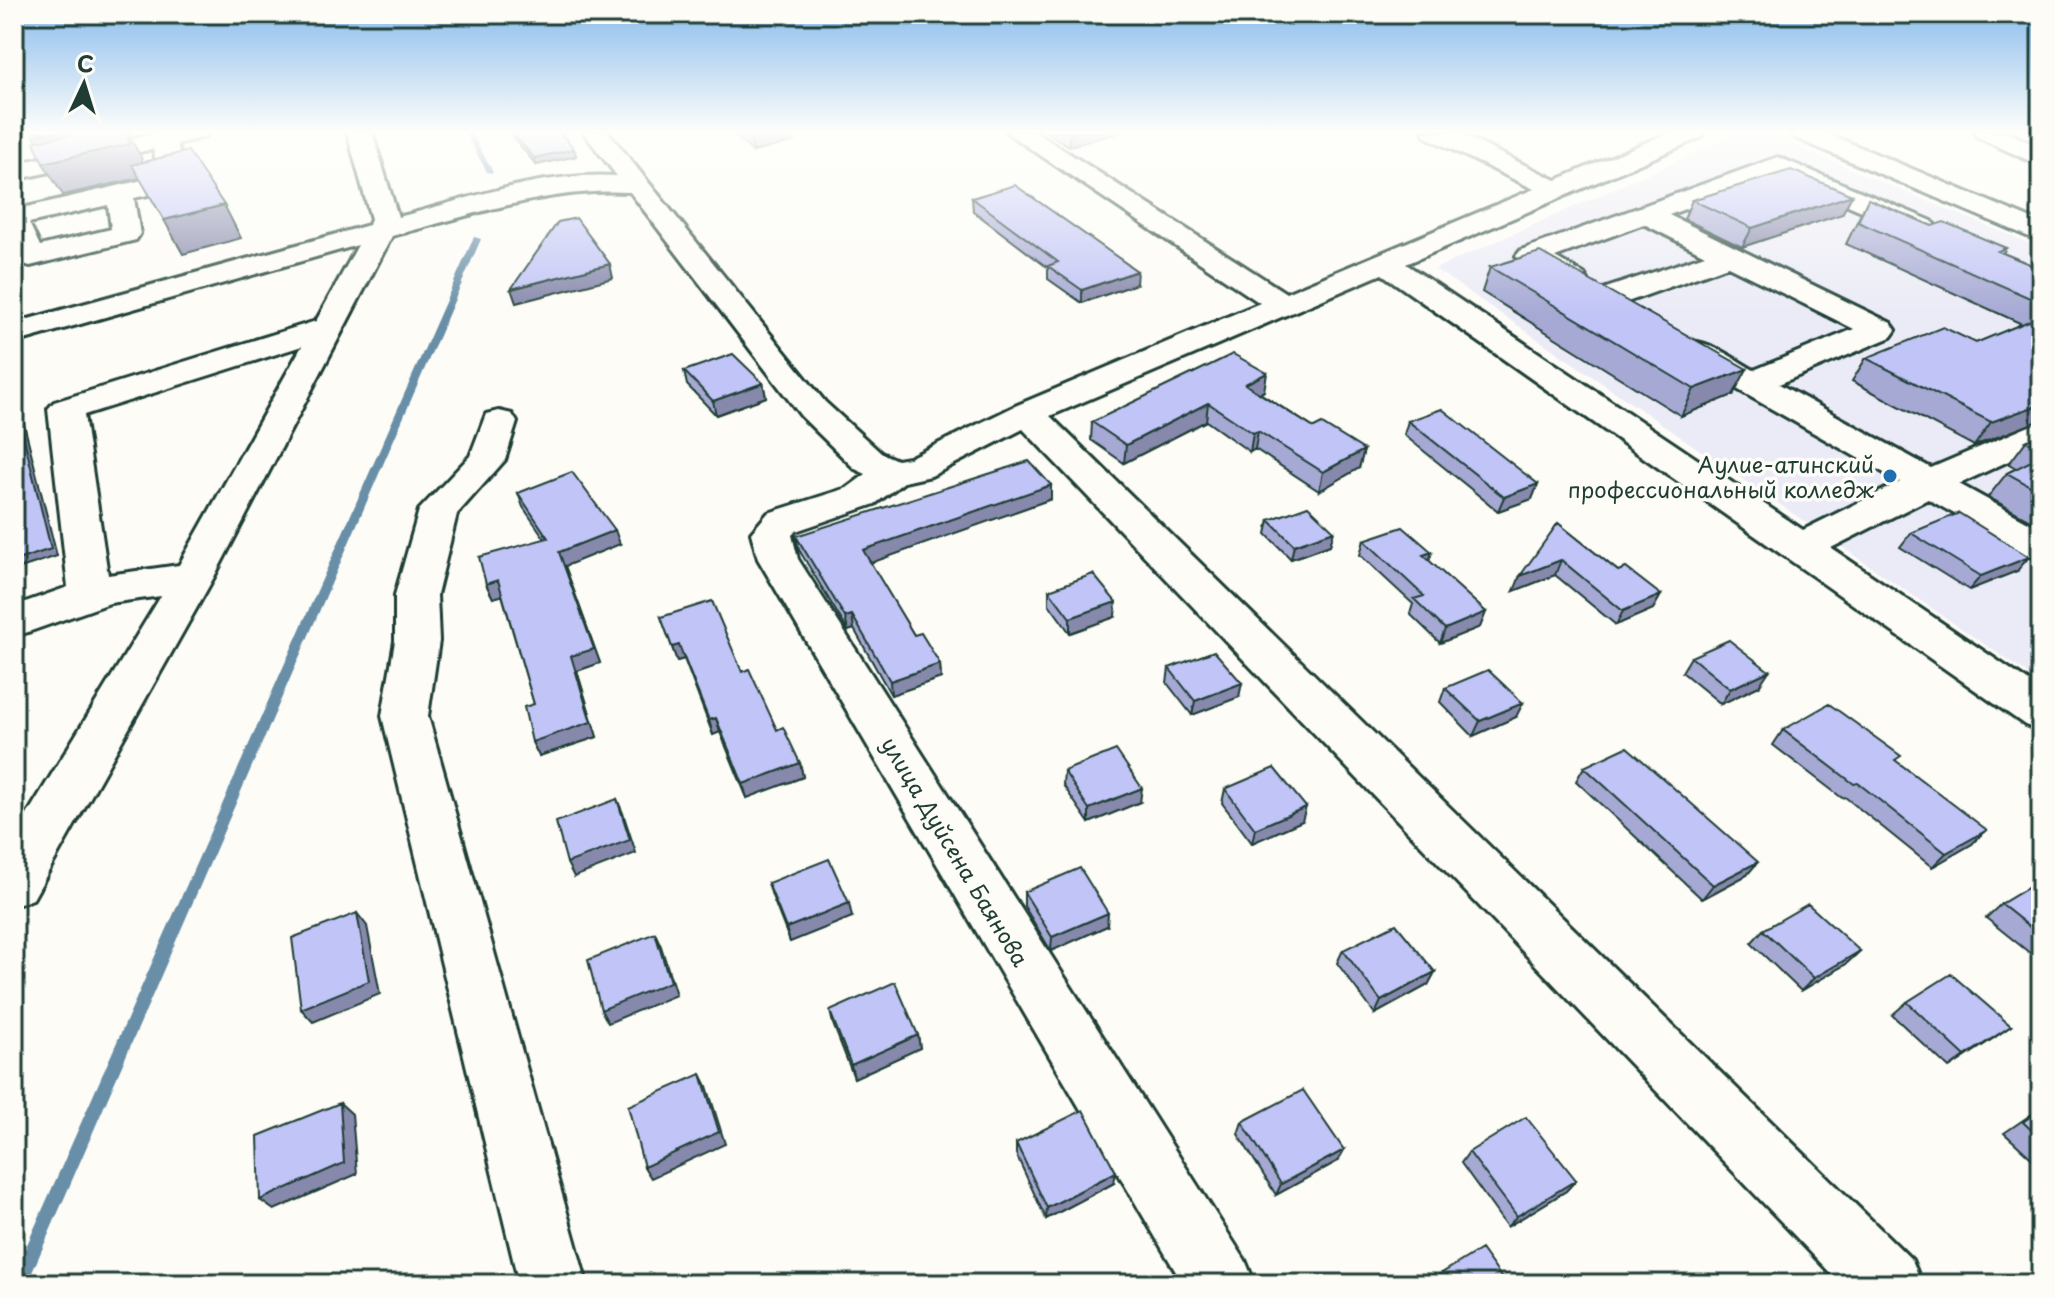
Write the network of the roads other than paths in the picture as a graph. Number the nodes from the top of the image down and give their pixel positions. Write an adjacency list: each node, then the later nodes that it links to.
1 (126, 193): 10 (street)
2 (377, 193): 13 (street)
3 (539, 193): 13 (street)
4 (644, 193): 26 (street)
5 (1111, 193): 18 (street)
6 (1546, 193): 17 (street)
7 (1703, 193): 11 (street)
8 (1842, 193): 15 (street)
9 (1945, 193): 14 (street)
10 (120, 194): 12 (street); 12 (street)
11 (1645, 214): 16 (street); 16 (street)
12 (14, 219)
13 (381, 230): 19 (street); 20 (street)
14 (2041, 233)
15 (1953, 240)
16 (1730, 256): 22 (street)
17 (1387, 264): 18 (street); 29 (street)
18 (1285, 306): 23 (street)
19 (329, 327): 30 (street); 31 (street)
20 (14, 333)
21 (1671, 338): 22 (street)
22 (1750, 384): 27 (street)
23 (1027, 413): 26 (street); 37 (street)
24 (499, 422): 35 (street)
25 (2041, 432): 27 (street)
26 (893, 472): 36 (street, улица Дуйсена Баянова)
27 (1931, 482): 28 (street); 29 (street)
28 (2041, 546)
29 (1799, 548): 33 (street)
30 (193, 577): 31 (street); 34 (street)
31 (90, 595): 32 (street)
32 (14, 622)
33 (2041, 713)
34 (14, 883)
35 (553, 1284)
36 (1221, 1284)
37 (1888, 1284)

